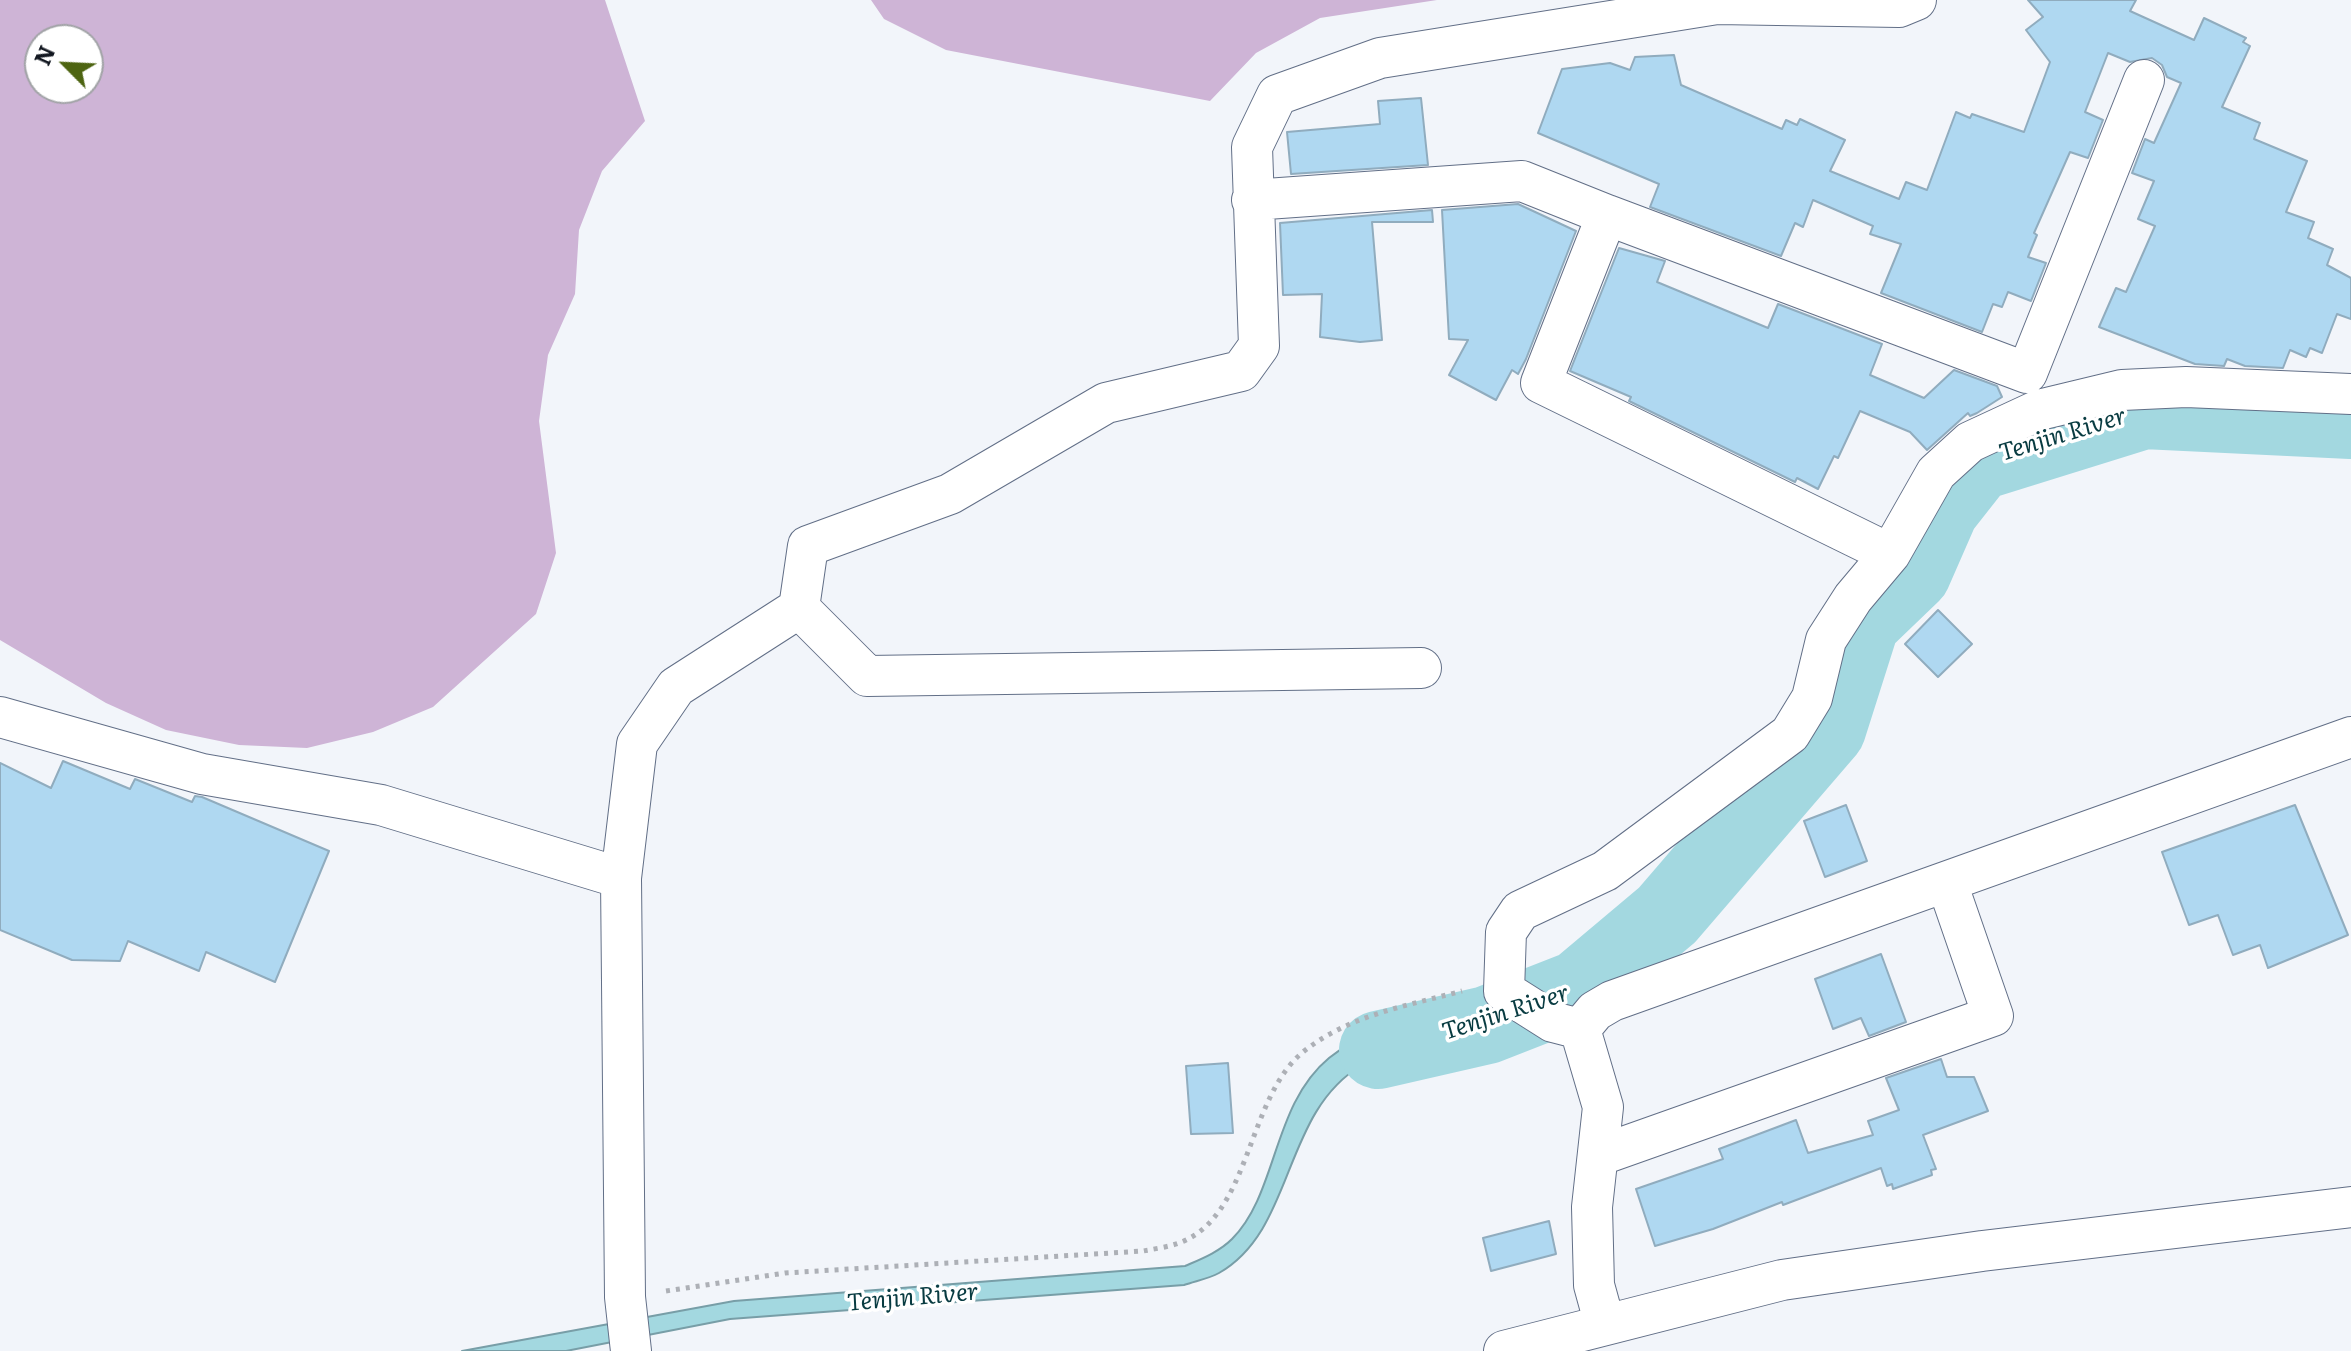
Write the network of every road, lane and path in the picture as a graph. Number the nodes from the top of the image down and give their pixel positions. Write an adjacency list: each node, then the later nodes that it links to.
1 (1916, 0): 3 (street)
2 (2144, 80): 5 (street)
3 (1252, 200): 4 (street); 8 (street)
4 (1607, 215): 5 (street); 7 (street)
5 (2033, 391): 6 (street); 7 (street)
6 (2351, 394)
7 (1890, 554): 14 (street)
8 (799, 608): 9 (street); 12 (street)
9 (1421, 668)
10 (0, 717): 12 (street)
11 (2351, 737): 13 (street)
12 (621, 878): 18 (street)
13 (1953, 900): 15 (street); 16 (street)
14 (1511, 991): 15 (street); 18 (path)
15 (1576, 1037): 16 (street)
16 (1598, 1156): 19 (street)
17 (2351, 1207): 19 (street)
18 (628, 1325)
19 (1605, 1325): 20 (street)
20 (1504, 1351)

